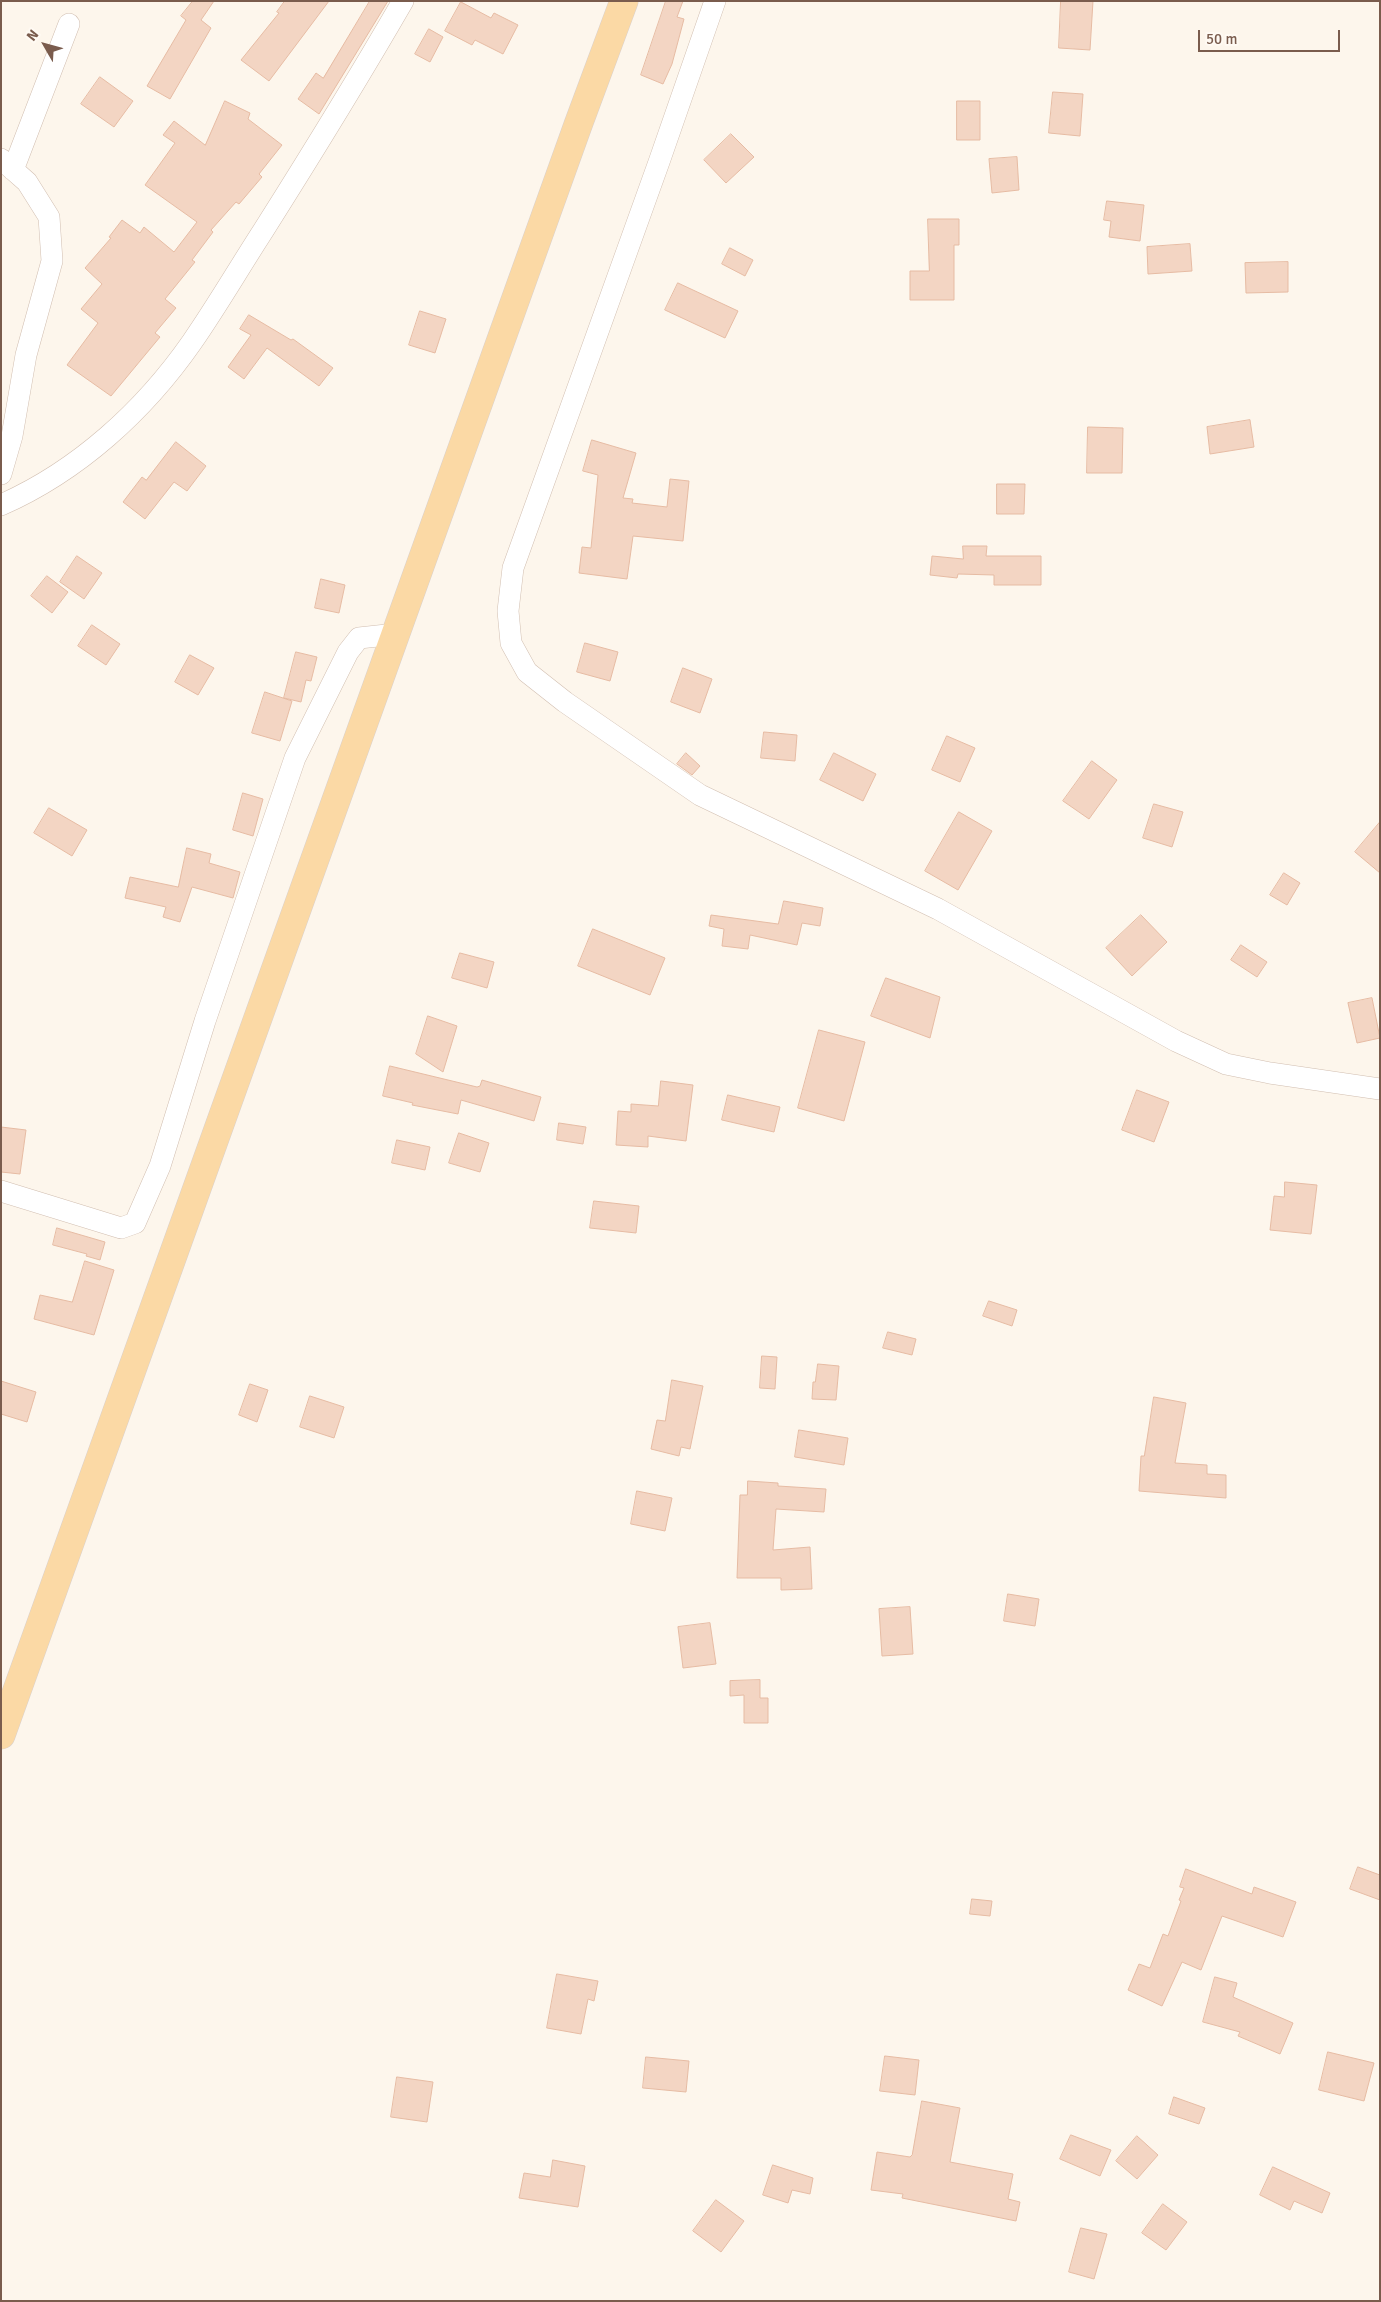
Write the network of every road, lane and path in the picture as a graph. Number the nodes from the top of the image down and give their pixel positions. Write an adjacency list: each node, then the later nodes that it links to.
1 (403, 1): 7 (street)
2 (624, 1): 8 (main road)
3 (715, 1): 9 (street)
4 (70, 24): 5 (street)
5 (7, 165): 6 (street)
6 (1, 475): 7 (street)
7 (7, 502)
8 (396, 634): 10 (street); 11 (main road)
9 (1380, 1089)
10 (1, 1191)
11 (1, 1735)

